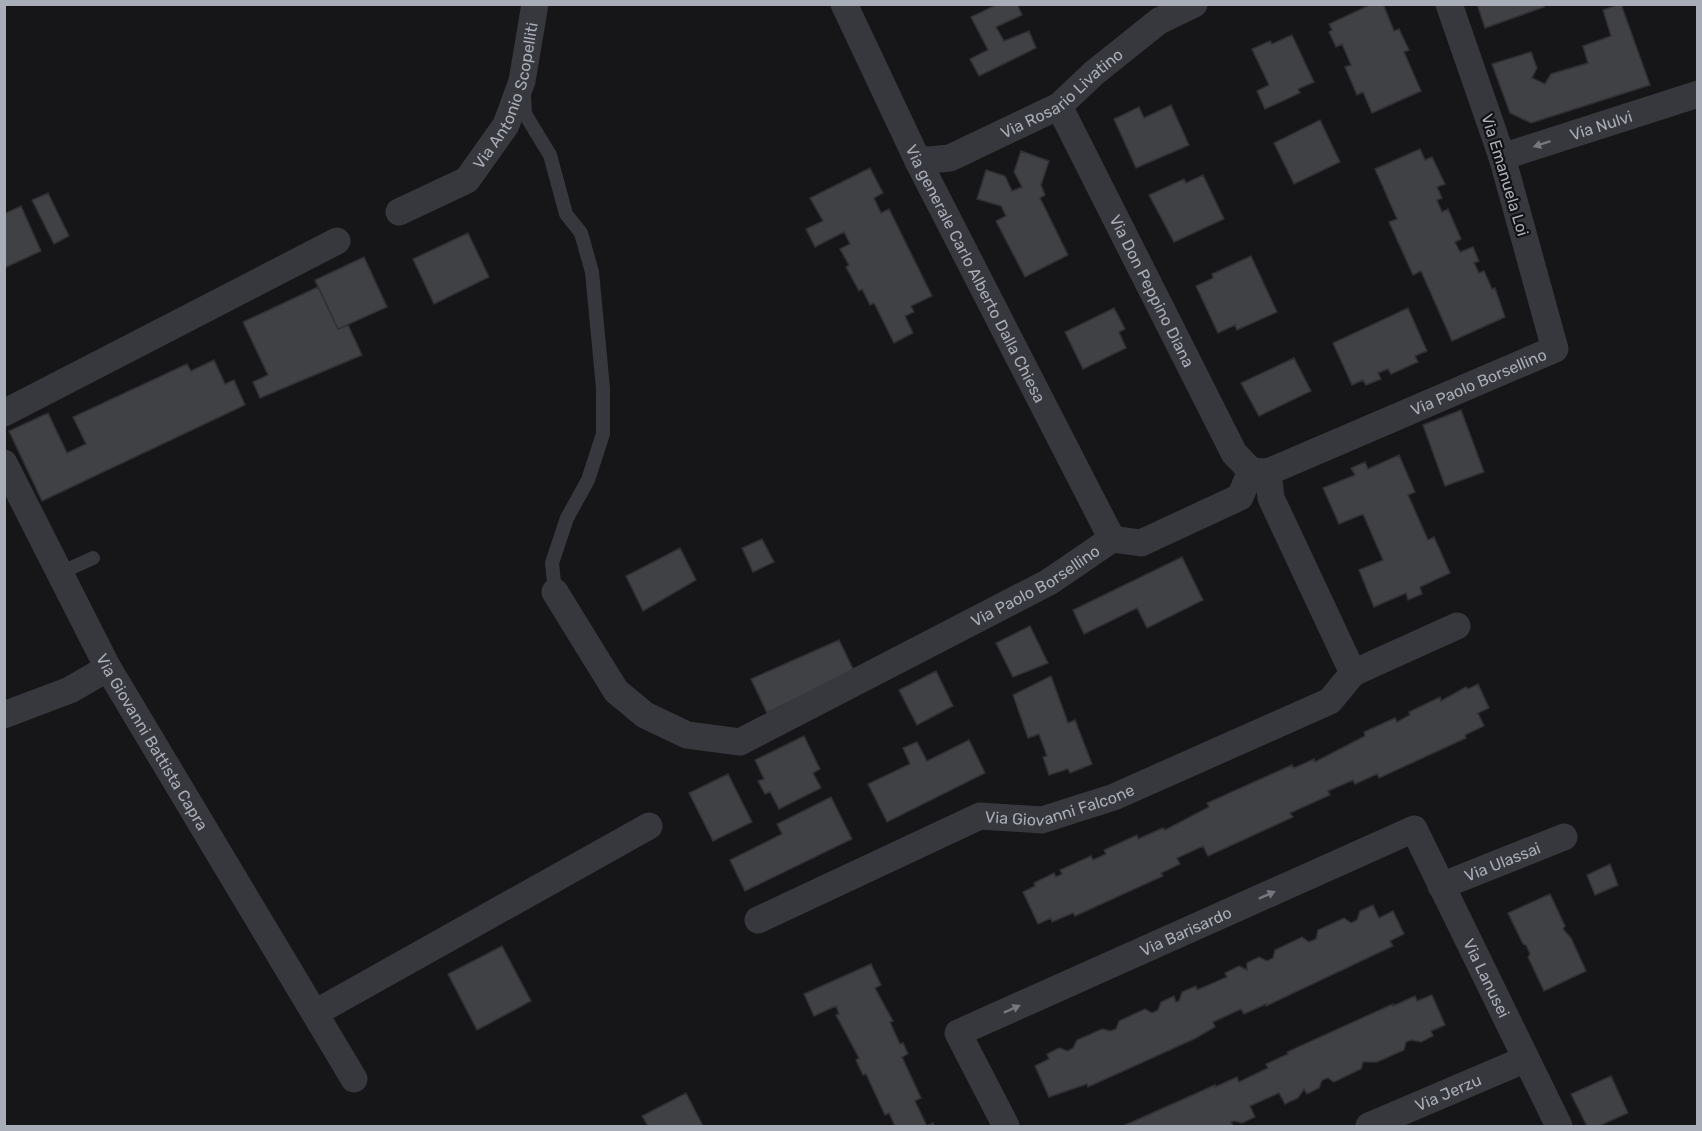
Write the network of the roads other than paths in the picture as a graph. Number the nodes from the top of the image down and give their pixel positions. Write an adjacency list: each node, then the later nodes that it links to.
1 (535, 4): 5 (street, Via Antonio Scopelliti)
2 (843, 4): 9 (street, Via generale Carlo Alberto Dalla Chiesa)
3 (1194, 4): 7 (street, Via Rosario Livatino)
4 (1449, 4): 8 (street, Via Emanuela Loi)
5 (522, 81): 10 (street, Via Antonio Scopelliti); 19 (lane)
6 (1698, 94): 8 (street, Via Nulvi, one-way to 8)
7 (1059, 106): 9 (street, Via Rosario Livatino); 15 (street, Via Don Peppino Diana)
8 (1502, 157): 12 (street, Via Emanuela Loi)
9 (918, 161): 16 (street, Via generale Carlo Alberto Dalla Chiesa)
10 (399, 212)
11 (337, 241): 13 (street)
12 (1555, 349): 15 (street, Via Paolo Borsellino)
13 (4, 413)
14 (4, 463): 18 (street, Via Giovanni Battista Capra)
15 (1259, 471): 16 (street, Via Paolo Borsellino); 22 (street)
16 (1112, 539): 19 (street, Via Paolo Borsellino)
17 (93, 558): 18 (lane)
18 (60, 573): 21 (street, Via Giovanni Battista Capra)
19 (555, 592)
20 (1456, 626): 22 (street, Via Giovanni Falcone)
21 (108, 668): 23 (street); 29 (street, Via Giovanni Battista Capra)
22 (1353, 673): 28 (street, Via Giovanni Falcone)
23 (4, 716)
24 (649, 826): 29 (street)
25 (1414, 829): 27 (street, Via Lanusei); 32 (street, Via Barisardo, one-way to 25)
26 (1564, 837): 27 (street, Via Ulassai)
27 (1441, 886): 30 (street, Via Lanusei)
28 (758, 920)
29 (315, 1013): 31 (street, Via Giovanni Battista Capra)
30 (1526, 1059): 33 (street, Via Jerzu); 34 (street, Via Lanusei)
31 (354, 1078)
32 (1006, 1126)
33 (1369, 1126)
34 (1559, 1126)

